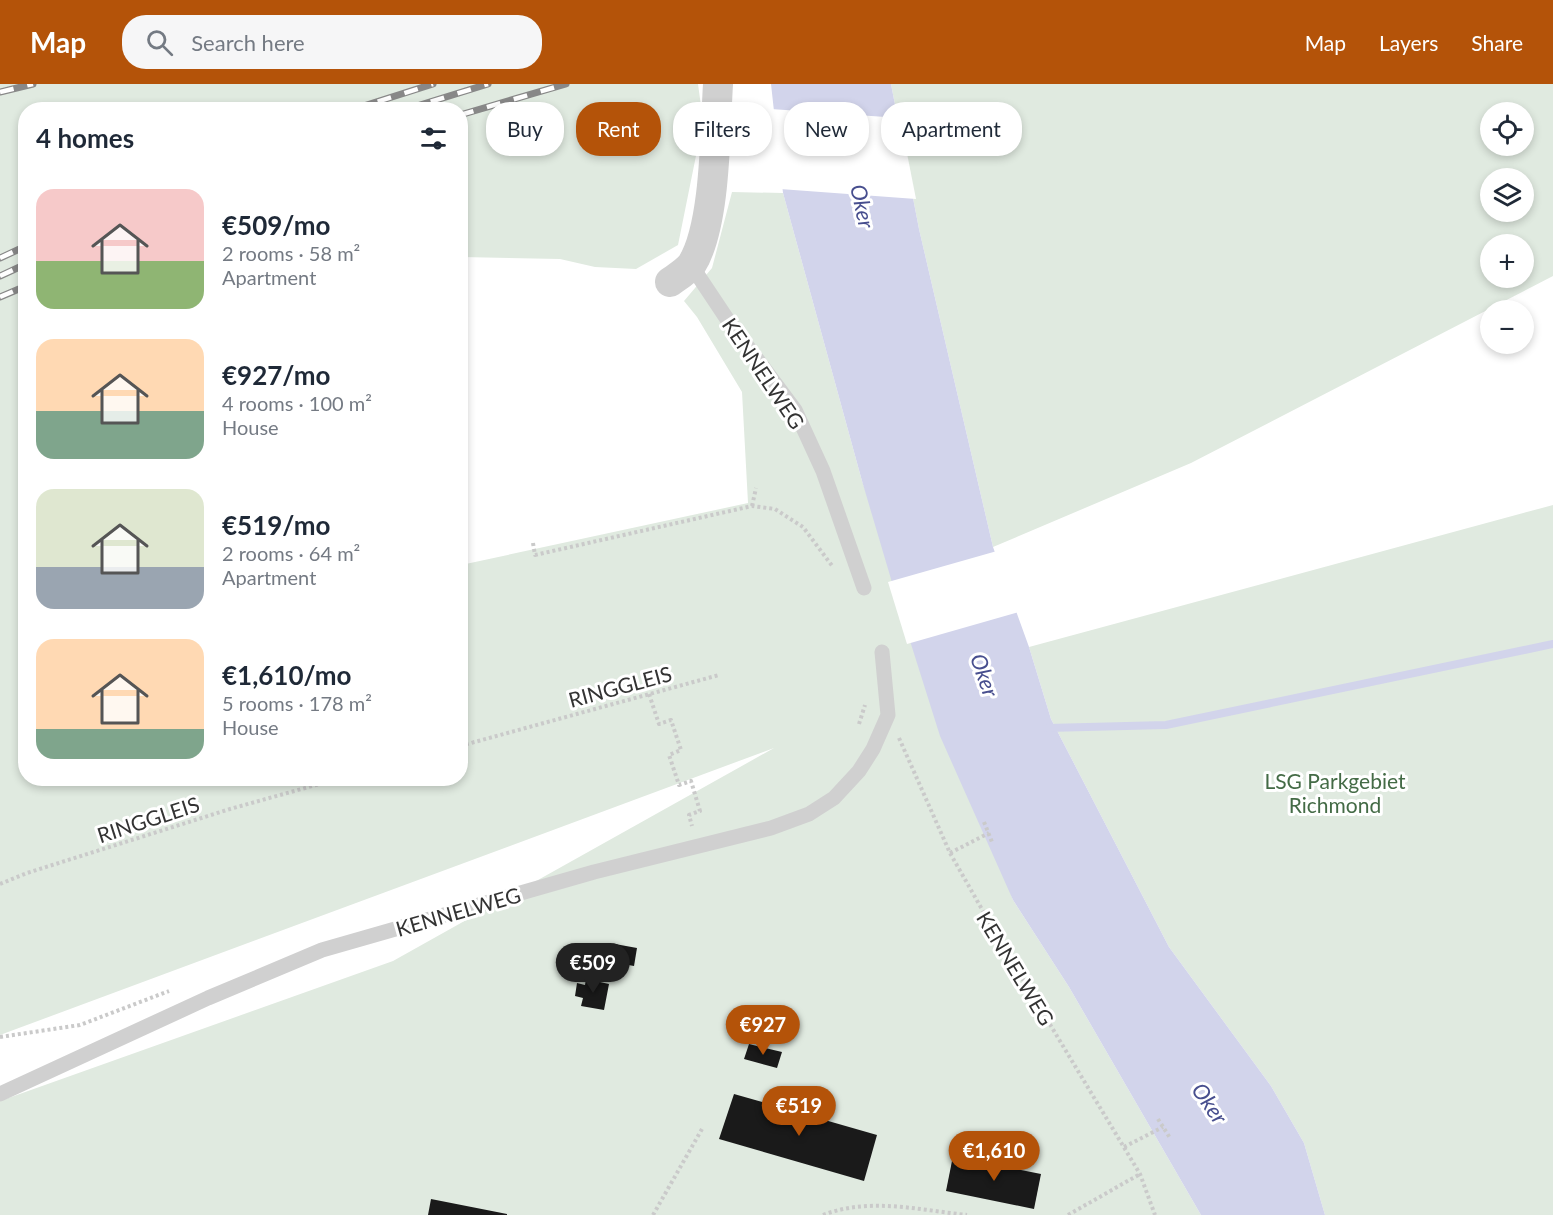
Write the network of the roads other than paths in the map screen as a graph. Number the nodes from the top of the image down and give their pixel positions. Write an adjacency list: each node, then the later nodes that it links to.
1 (718, 84): 2 (street, KENNELWEG)
2 (681, 274): 3 (lane, KENNELWEG)
3 (864, 588)
4 (882, 652): 5 (lane, KENNELWEG)
5 (0, 1094)

